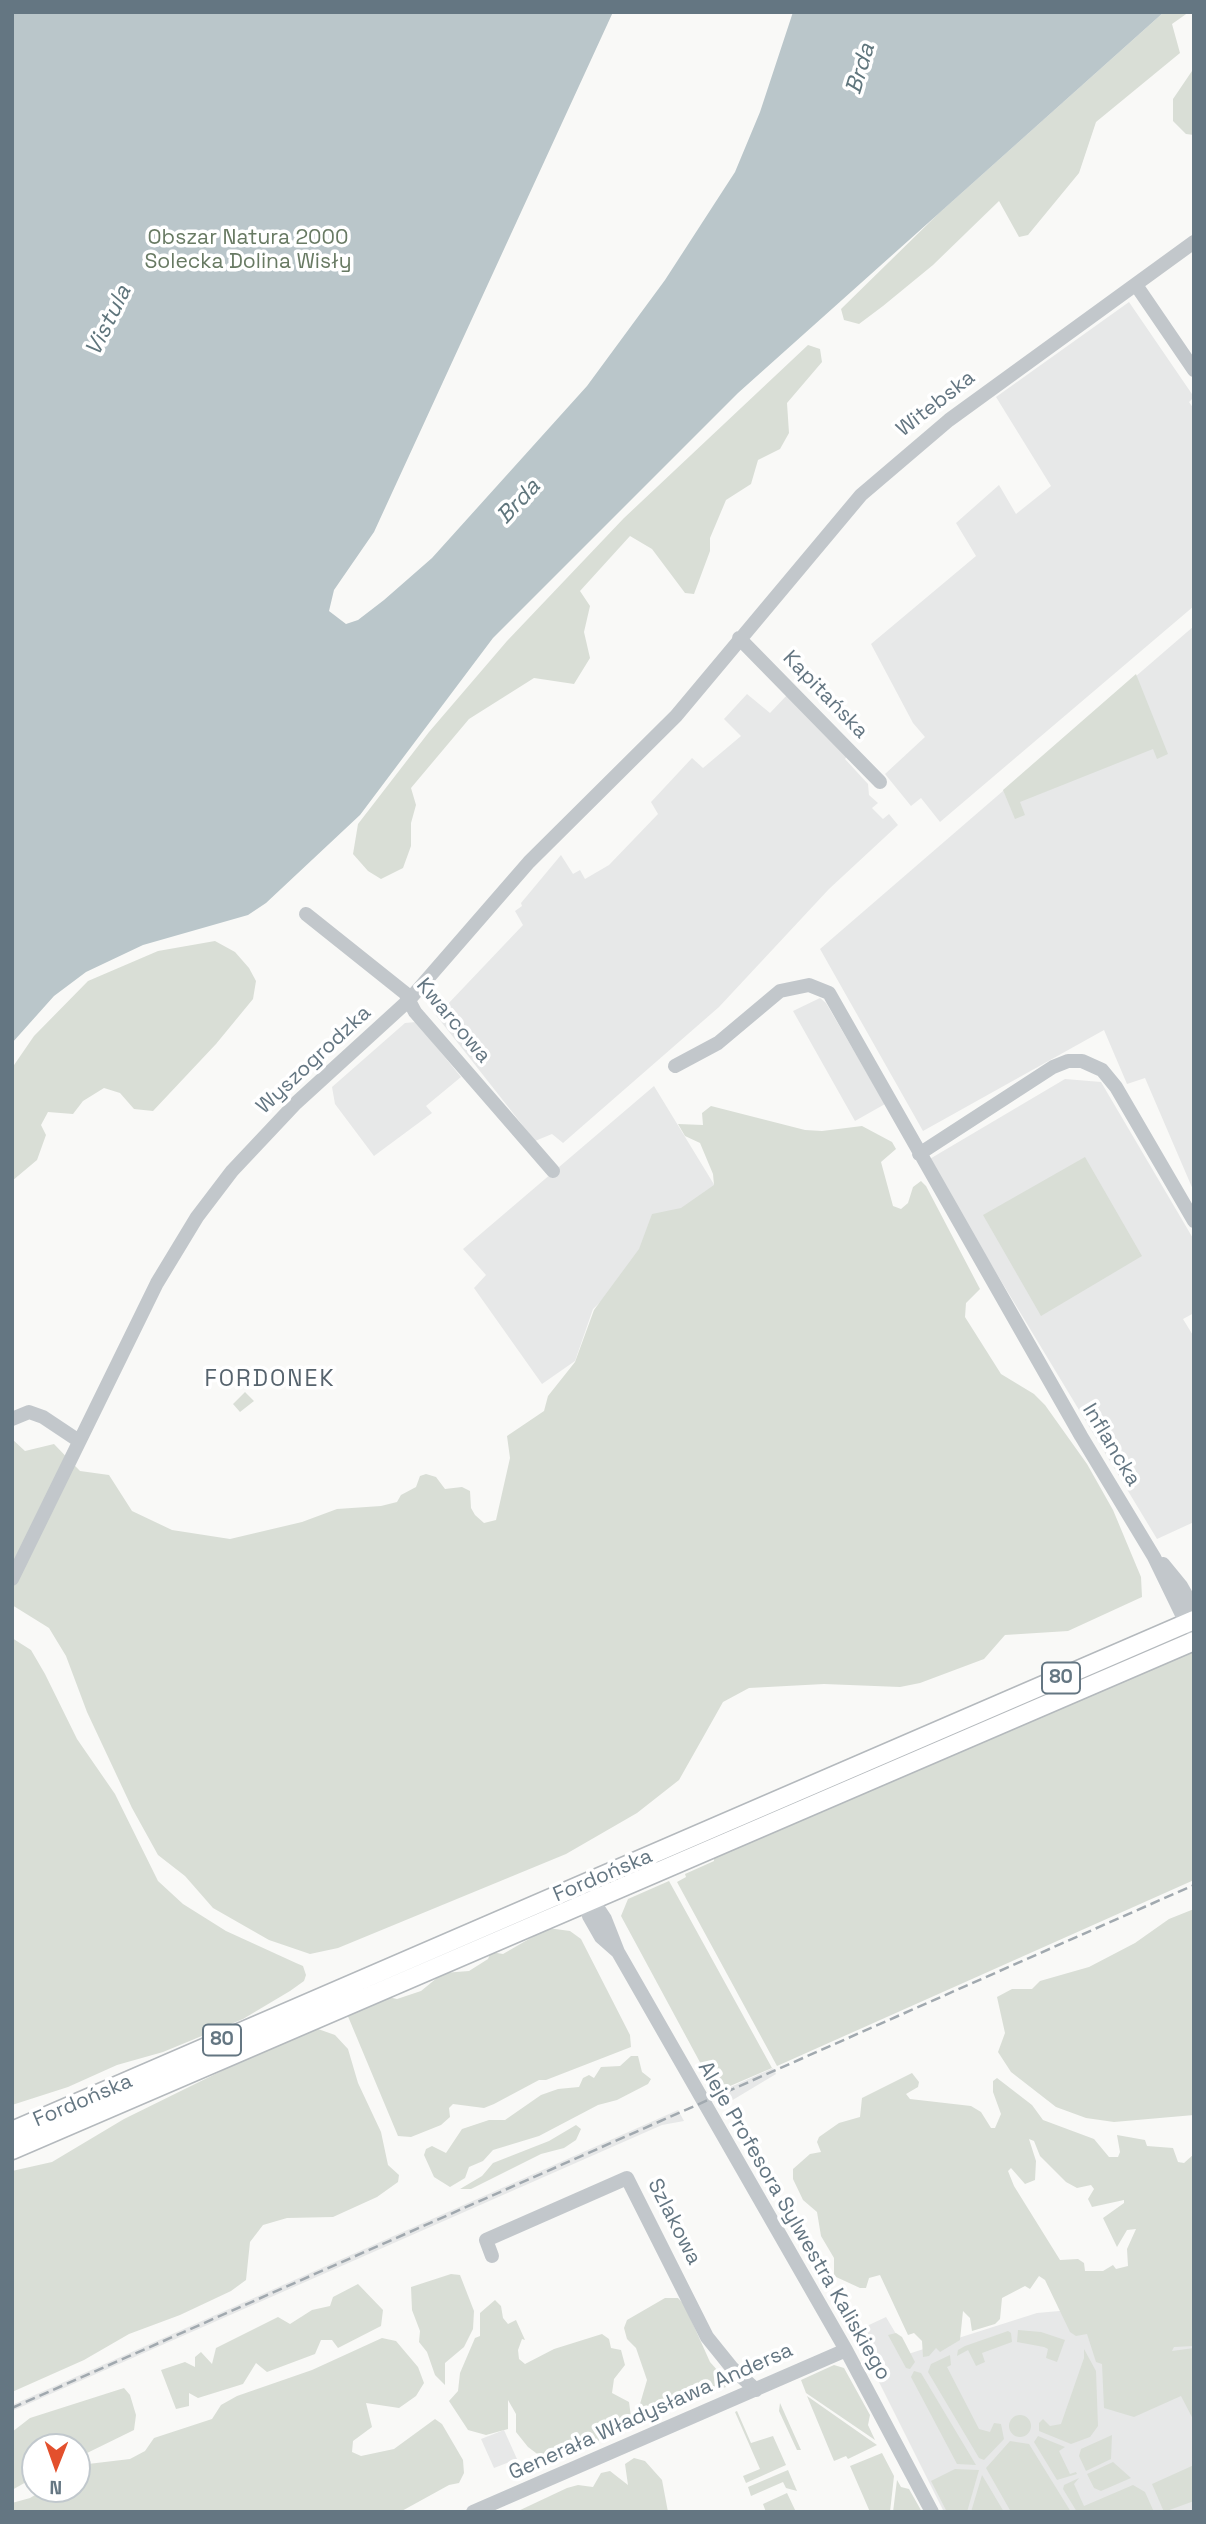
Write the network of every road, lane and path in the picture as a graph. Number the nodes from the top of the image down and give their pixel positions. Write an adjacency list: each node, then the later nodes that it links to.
1 (1194, 242): 2 (street, Witebska)
2 (1136, 285): 3 (street); 4 (street, Witebska)
3 (1194, 370)
4 (739, 638): 5 (street, Kapitańska); 7 (street, Wyszogrodzka)
5 (880, 782)
6 (306, 914): 7 (street, Kwarcowa)
7 (409, 1000): 10 (street, Kwarcowa); 13 (street, Wyszogrodzka)
8 (675, 1066): 9 (street, Inflancka)
9 (919, 1154): 11 (street); 14 (street, Inflancka)
10 (554, 1167)
11 (1194, 1221)
12 (12, 1419): 13 (street)
13 (79, 1441): 15 (street, Wyszogrodzka)
14 (1154, 1557): 16 (street, Inflancka); 16 (street, Inflancka)
15 (12, 1579)
16 (1192, 1613): 19 (main road, Fordońska / 80)
17 (1194, 1641): 18 (main road, Fordońska / 80)
18 (619, 1889): 19 (main road, Fordońska / 80); 20 (street)
19 (586, 1897): 20 (street, Aleje Profesora Sylwestra Kaliskiego); 21 (street, Aleje Profesora Sylwestra Kaliskiego); 22 (main road, Fordońska / 80); 23 (main road, Fordońska / 80)
20 (606, 1919): 21 (street, Aleje Profesora Sylwestra Kaliskiego)
21 (618, 1952): 25 (street, Aleje Profesora Sylwestra Kaliskiego)
22 (12, 2131)
23 (12, 2150)
24 (492, 2256): 26 (street, Szlakowa)
25 (846, 2350): 26 (street, Generała Władysława Andersa); 28 (street, Aleje Profesora Sylwestra Kaliskiego)
26 (756, 2389): 27 (street, Generała Władysława Andersa)
27 (473, 2512)
28 (932, 2512)

